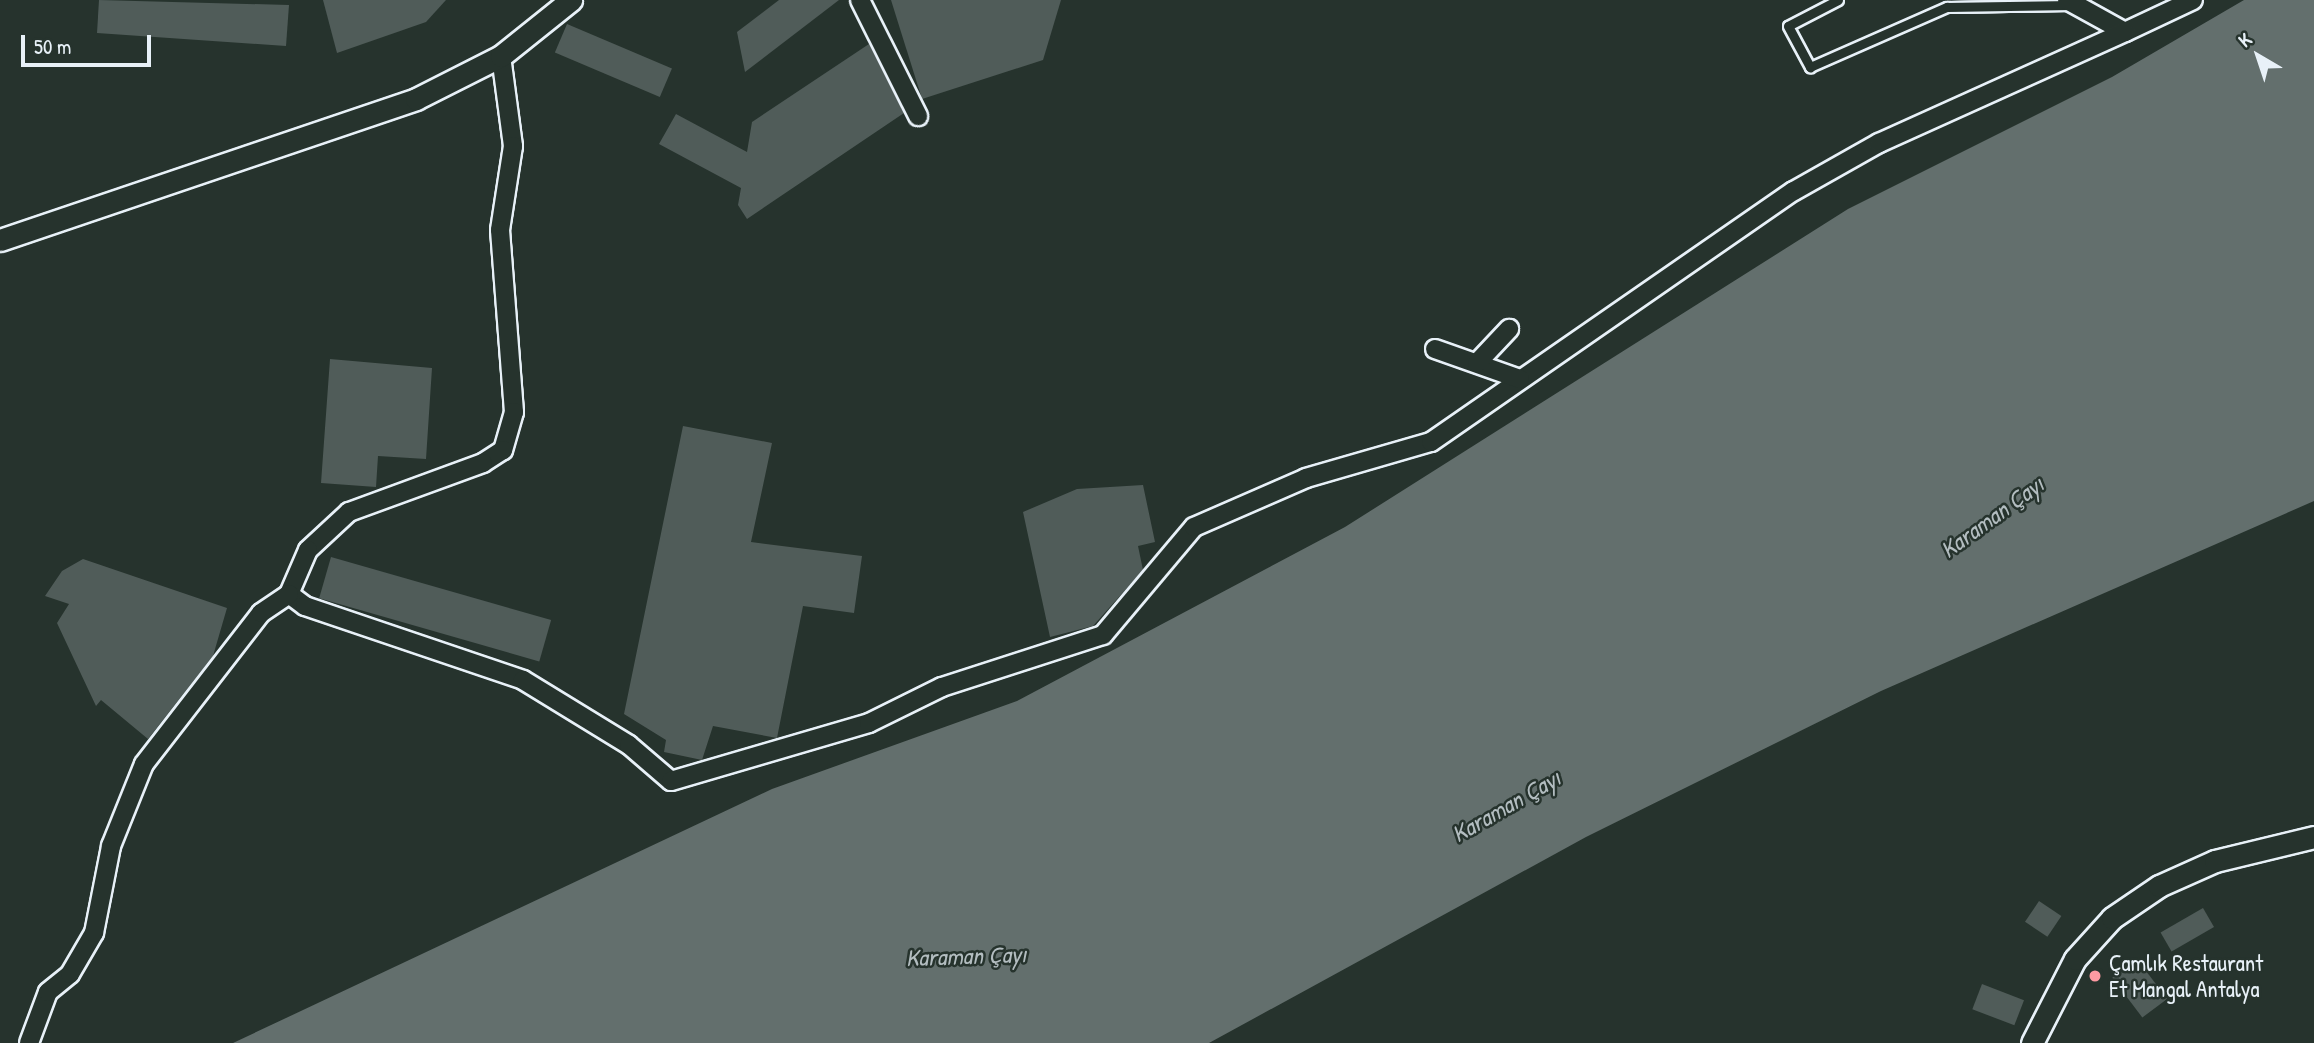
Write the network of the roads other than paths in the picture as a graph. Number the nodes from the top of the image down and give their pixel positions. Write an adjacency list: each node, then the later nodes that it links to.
1 (571, 0): 8 (street)
2 (860, 0): 9 (street)
3 (1838, 0): 6 (lane)
4 (2193, 0): 7 (street)
5 (2070, 2): 6 (lane); 7 (street)
6 (1946, 3)
7 (2125, 32): 14 (street)
8 (501, 56): 10 (street); 15 (street)
9 (918, 116)
10 (0, 240)
11 (1509, 329): 13 (street)
12 (1435, 349): 13 (street)
13 (1477, 363): 14 (street)
14 (1520, 379): 15 (street)
15 (289, 594): 17 (street)
16 (2314, 837): 18 (street)
17 (29, 1043)
18 (2032, 1043)

